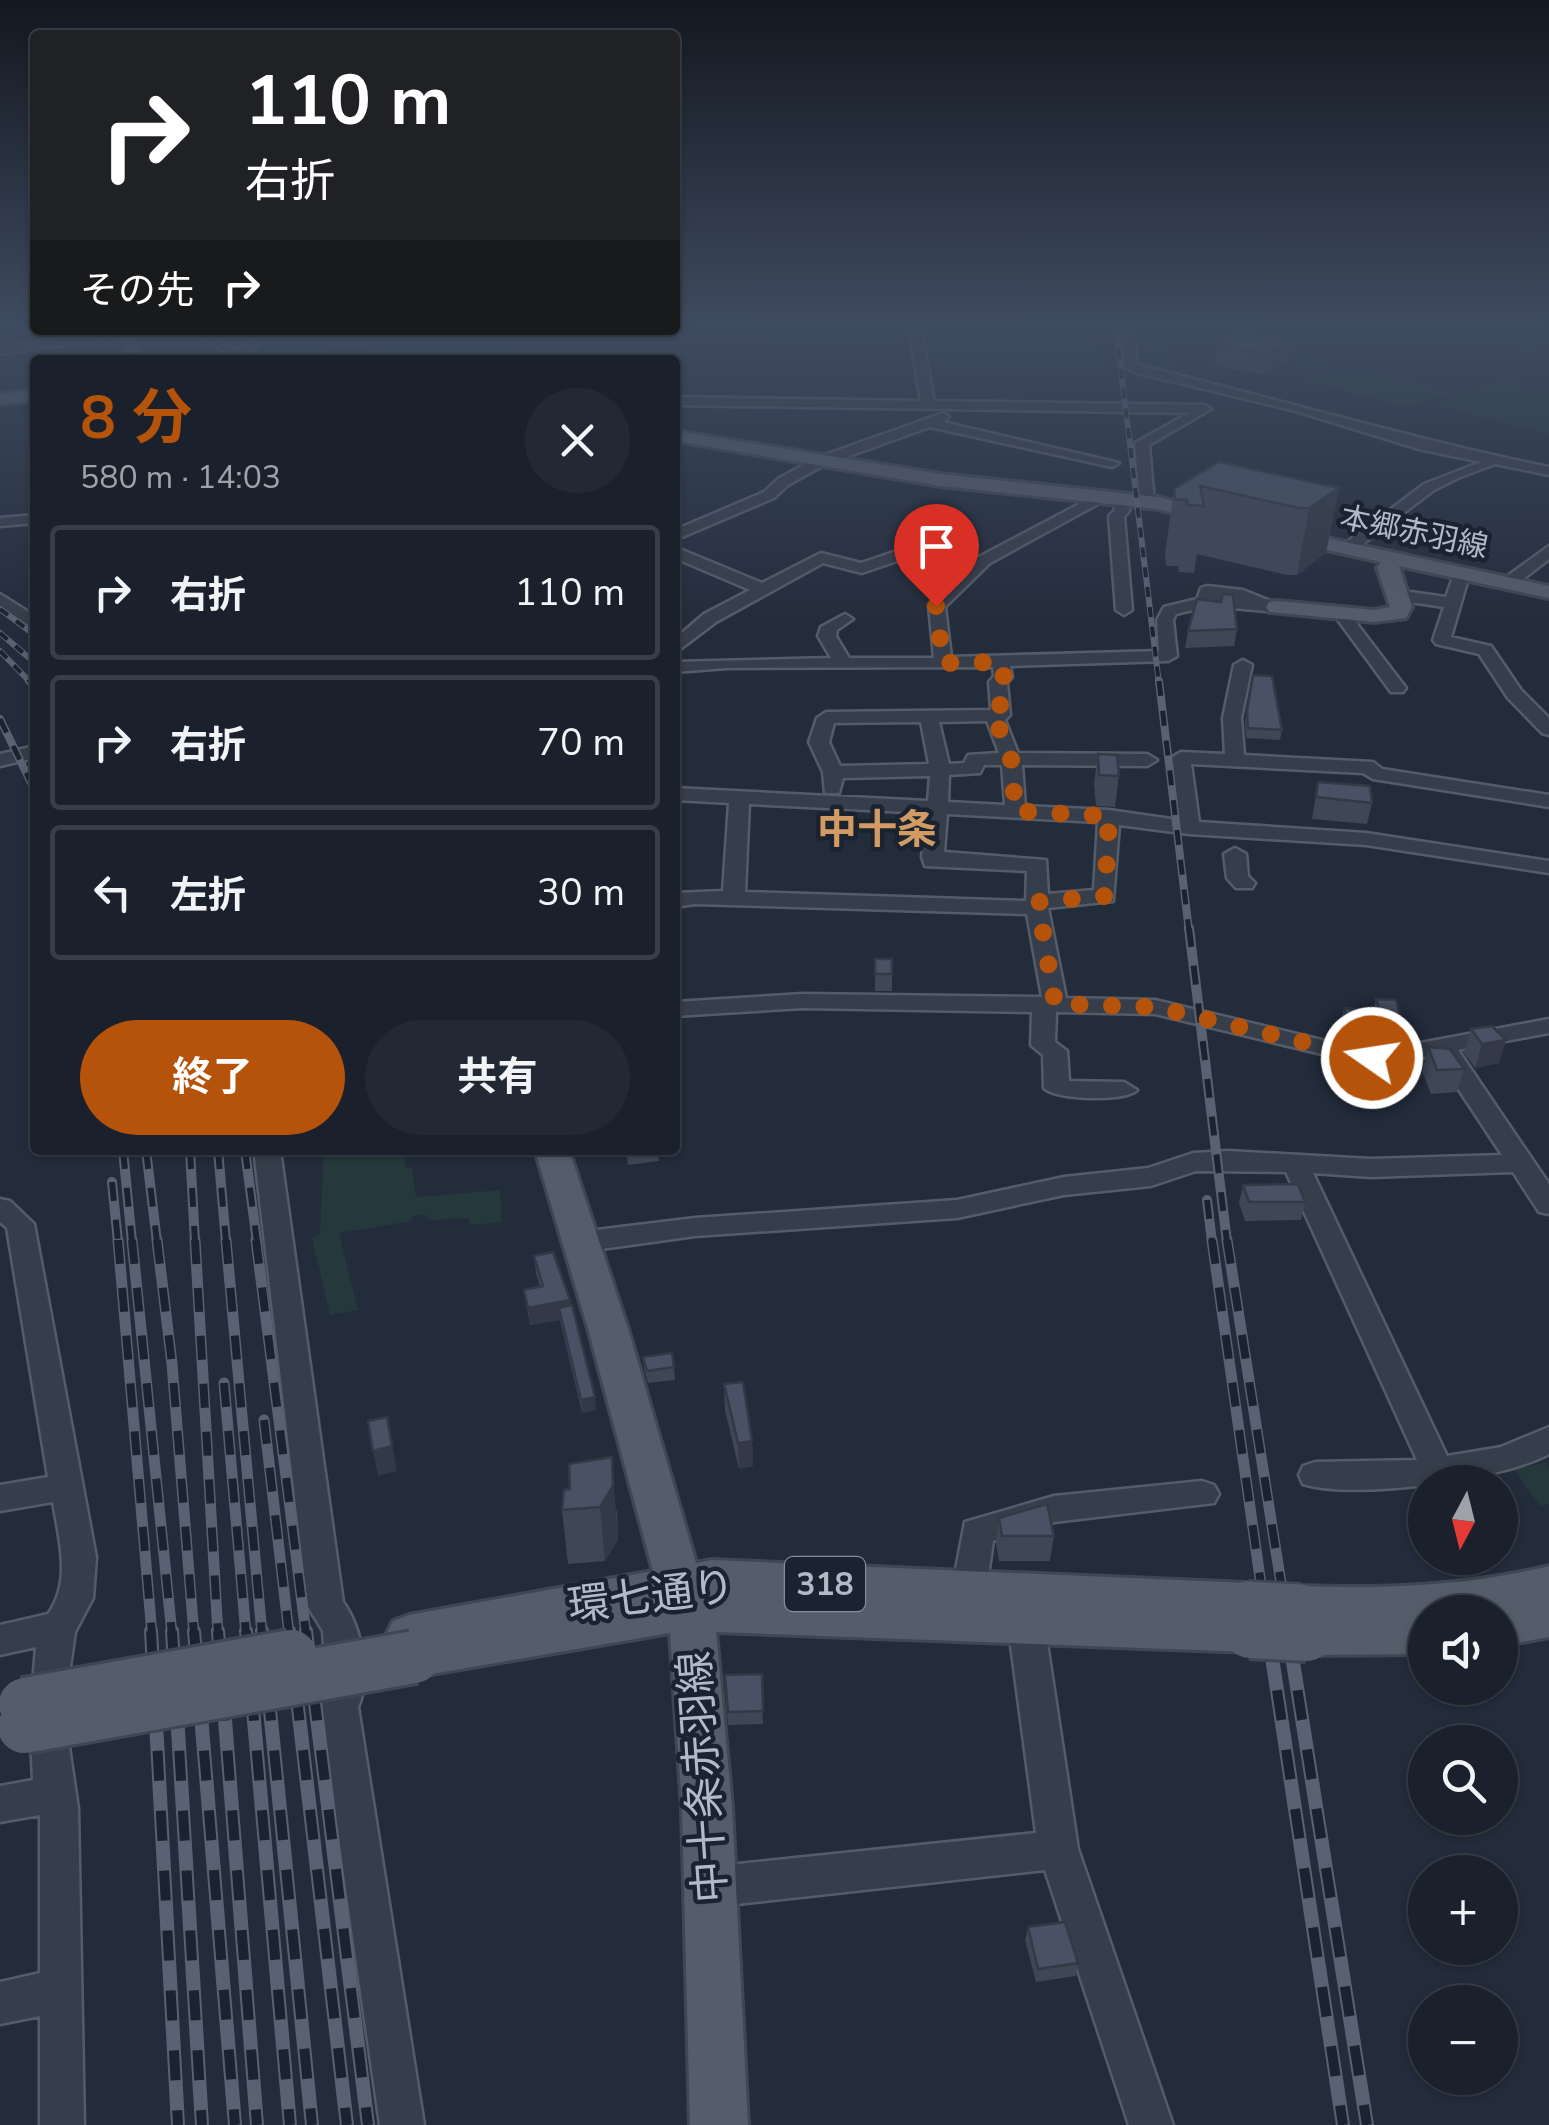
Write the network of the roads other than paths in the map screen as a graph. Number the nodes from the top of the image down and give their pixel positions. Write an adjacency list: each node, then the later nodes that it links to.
1 (911, 428): 6 (street)
2 (955, 428): 7 (street)
3 (1169, 428): 12 (street)
4 (1361, 428): 9 (street)
5 (680, 437): 6 (main road)
6 (824, 461): 10 (main road); 17 (street)
7 (1112, 463)
8 (1488, 464): 18 (street)
9 (1549, 472)
10 (1100, 497): 11 (main road); 22 (street)
11 (1121, 499): 12 (main road); 31 (street)
12 (1147, 502): 15 (main road)
13 (30, 519): 14 (street)
14 (0, 522)
15 (1234, 522)
16 (1264, 530): 18 (main road, 本郷赤羽線)
17 (680, 533)
18 (1347, 548): 21 (main road, 本郷赤羽線)
19 (1549, 552): 24 (street)
20 (680, 554): 25 (street)
21 (1395, 558): 23 (main road, 本郷赤羽線); 27 (main road)
22 (983, 562): 25 (street); 38 (street)
23 (1462, 572): 24 (main road, 本郷赤羽線); 29 (street)
24 (1508, 583): 26 (main road, 本郷赤羽線)
25 (762, 589): 35 (street)
26 (1549, 592)
27 (1396, 595): 29 (street); 32 (main road)
28 (0, 599): 34 (street)
29 (1452, 603): 42 (street)
30 (1277, 607): 32 (main road); 36 (street)
31 (1124, 610)
32 (1346, 614): 41 (street)
33 (844, 619): 37 (street)
34 (30, 620)
35 (680, 644)
36 (1001, 662): 38 (street); 44 (street)
37 (844, 663): 38 (street); 40 (street)
38 (943, 663)
39 (1243, 664): 51 (street)
40 (680, 667)
41 (1397, 688)
42 (1514, 694): 43 (street); 46 (street)
43 (1549, 695)
44 (994, 715): 45 (street); 49 (street)
45 (929, 717): 52 (street); 53 (street)
46 (1549, 729)
47 (30, 753): 48 (street)
48 (0, 760)
49 (1010, 760): 50 (street); 52 (street); 59 (street)
50 (1147, 760)
51 (1235, 760): 57 (street); 61 (street)
52 (940, 770): 53 (street); 58 (street)
53 (833, 772): 56 (street)
54 (680, 794): 55 (street)
55 (739, 796): 56 (street); 65 (street)
56 (832, 799): 58 (street)
57 (1549, 801)
58 (939, 806): 59 (street); 67 (street)
59 (1015, 811): 60 (street)
60 (1109, 816): 61 (street); 67 (street)
61 (1189, 828): 63 (street)
62 (1234, 854): 64 (street)
63 (1549, 867)
64 (1244, 883)
65 (734, 899): 66 (street); 67 (street)
66 (680, 900)
67 (1038, 905): 68 (street)
68 (1050, 1004): 69 (street); 71 (street); 72 (street)
69 (680, 1009)
70 (1549, 1026): 71 (street)
71 (1442, 1046): 76 (street)
72 (1124, 1090)
73 (268, 1155): 107 (street)
74 (554, 1155): 79 (main road, 中十条赤羽線)
75 (1295, 1163): 76 (street); 79 (street); 81 (street)
76 (1519, 1163): 77 (street)
77 (1549, 1205)
78 (0, 1208): 85 (street)
79 (580, 1242): 90 (main road, 中十条赤羽線)
80 (1549, 1439): 82 (street)
81 (1435, 1465)
82 (1459, 1465)
83 (1408, 1472): 84 (street)
84 (1314, 1475)
85 (66, 1488): 87 (street); 96 (street)
86 (1202, 1494): 89 (street)
87 (0, 1498)
88 (1549, 1585): 93 (main road, 環七通り / 318)
89 (968, 1590): 90 (main road, 環七通り / 318); 92 (main road, 環七通り / 318)
90 (684, 1597): 95 (main road, 環七通り / 318); 99 (main road, 環七通り / 318, bridge); 103 (main road, 中十条赤羽線)
91 (1549, 1616): 94 (main road)
92 (1248, 1617): 93 (main road, 環七通り / 318, bridge); 95 (main road, 環七通り / 318)
93 (1304, 1620): 97 (main road, 環七通り / 318)
94 (1518, 1622)
95 (1026, 1623): 102 (street)
96 (58, 1627): 98 (street); 100 (street)
97 (1408, 1632)
98 (0, 1640)
99 (12, 1718)
100 (53, 1794): 101 (street); 104 (street)
101 (0, 1804)
102 (1058, 1849): 103 (street); 109 (street)
103 (710, 1888): 108 (main road, 中十条赤羽線)
104 (61, 1990): 105 (street); 106 (street)
105 (0, 2002)
106 (62, 2125)
107 (402, 2125)
108 (719, 2125)
109 (1152, 2125)

